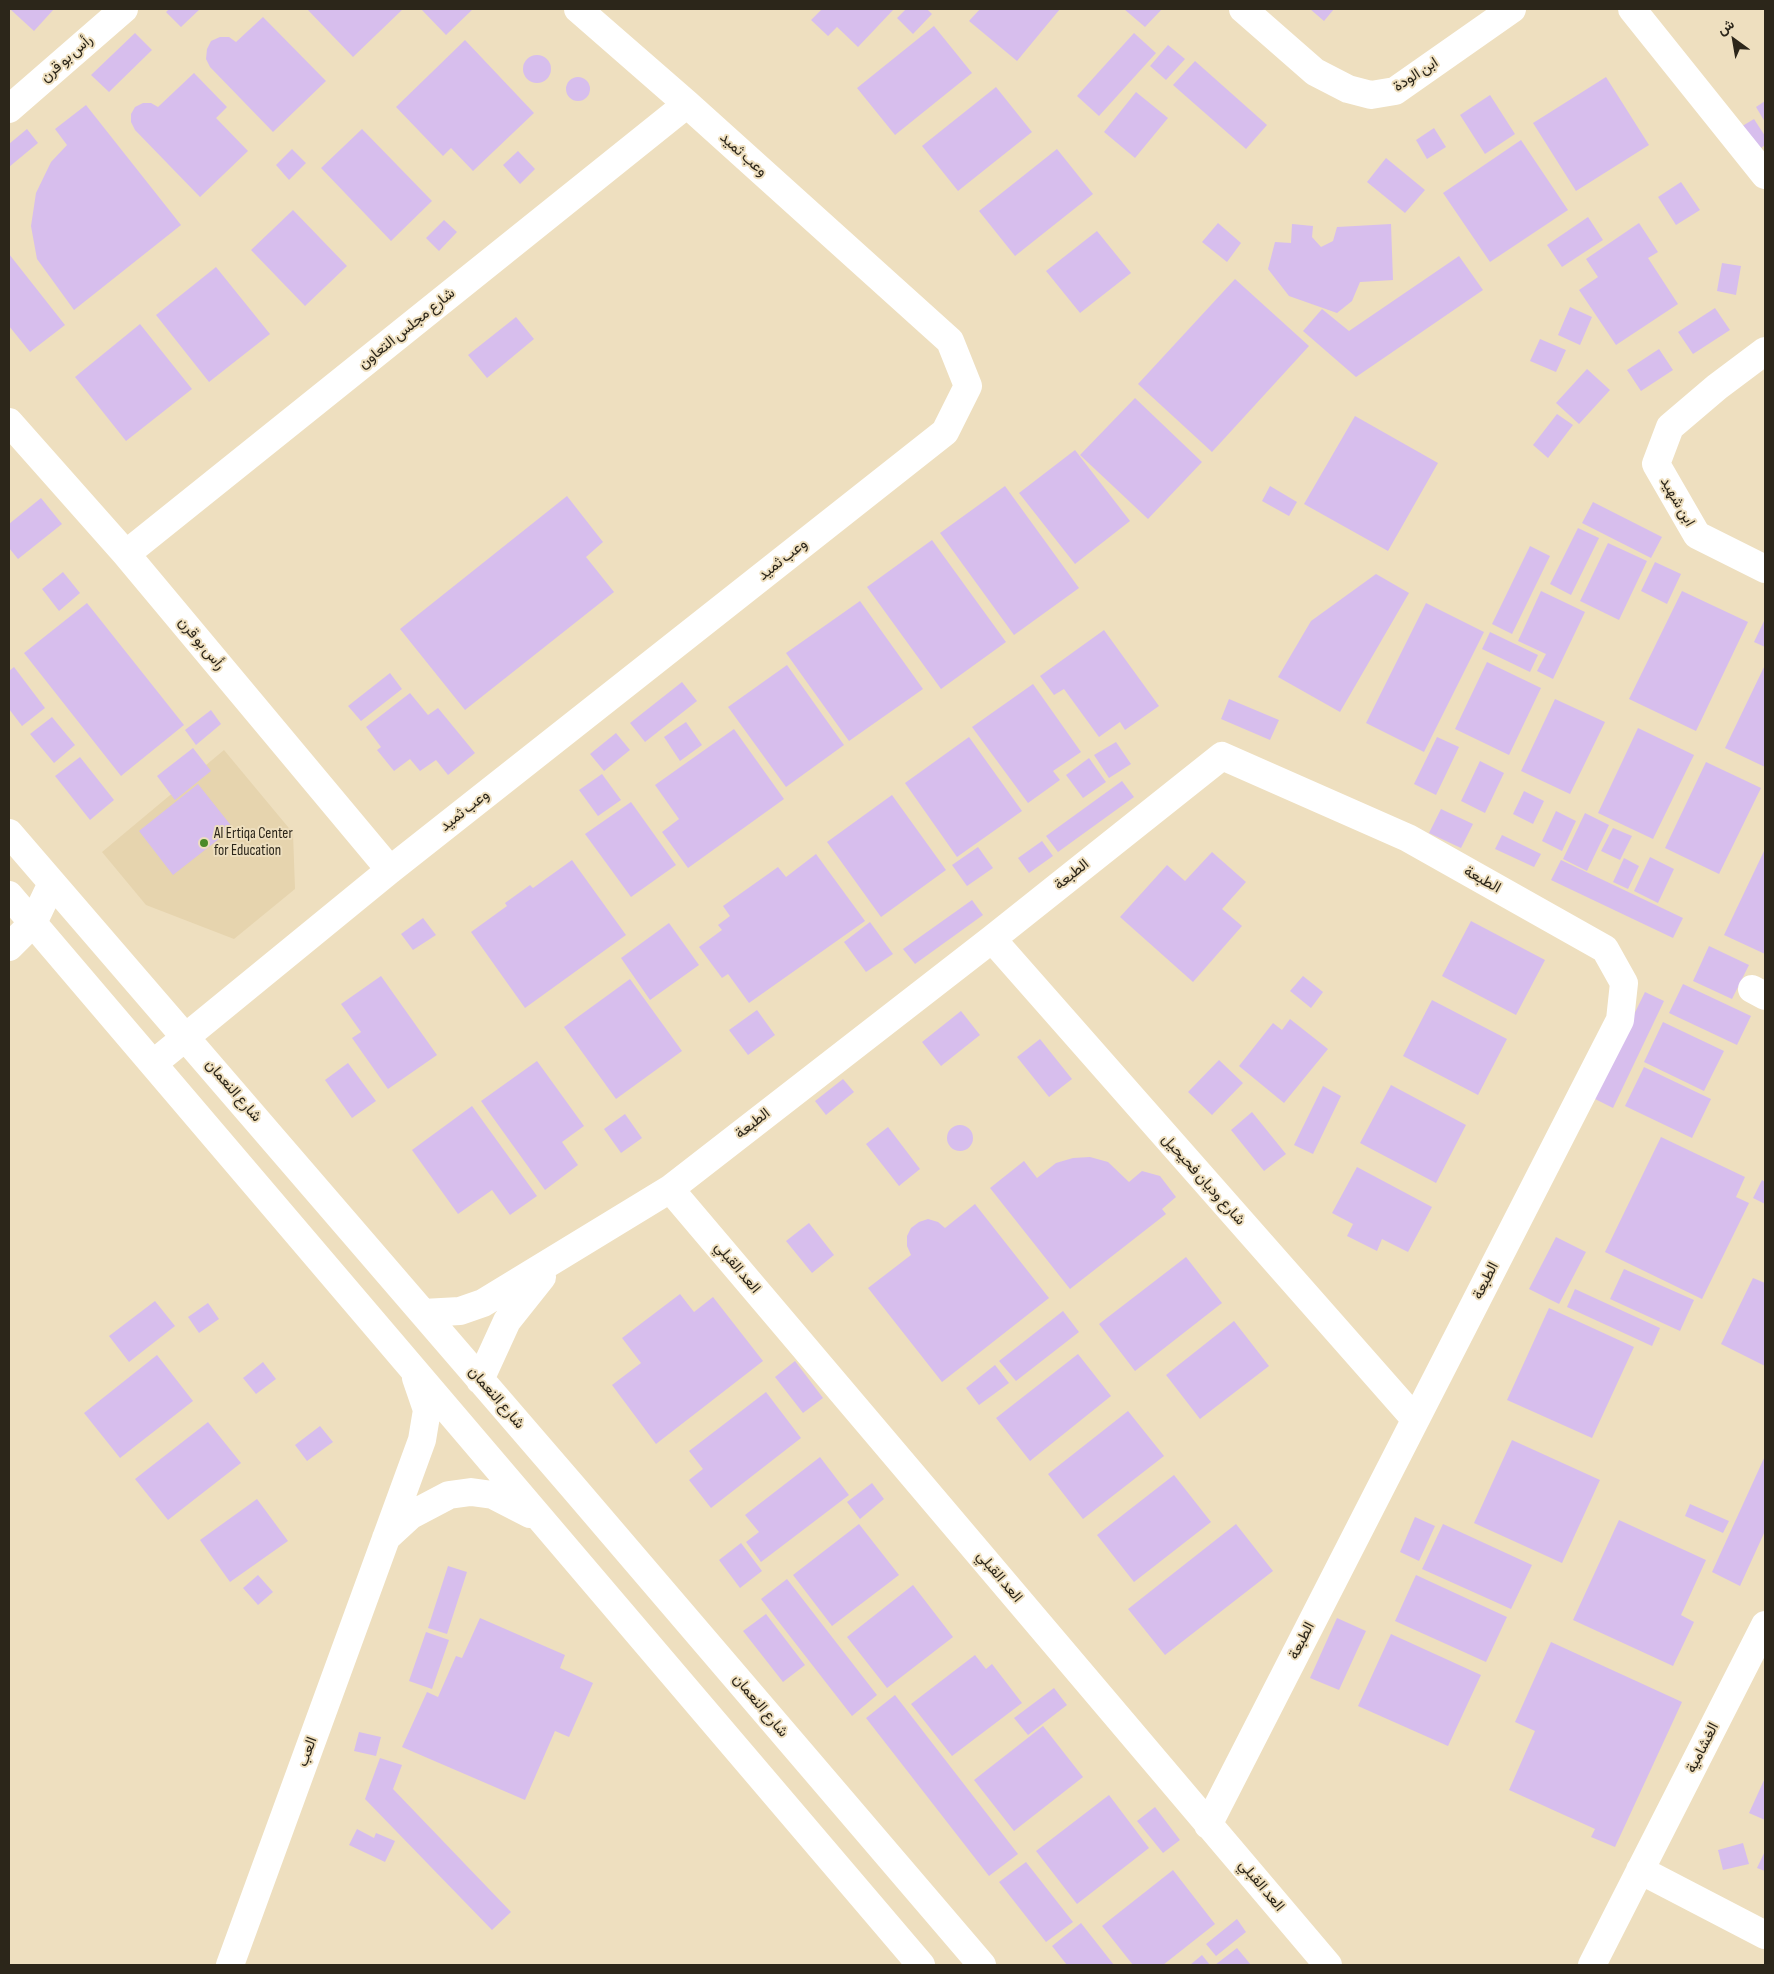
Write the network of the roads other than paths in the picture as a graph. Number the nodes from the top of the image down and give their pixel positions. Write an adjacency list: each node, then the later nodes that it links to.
1 (124, 9): 7 (street, رأس بو قرن)
2 (578, 9): 6 (street, وعب ثميد)
3 (1243, 9): 4 (street, ابن الودة)
4 (1512, 9)
5 (1632, 9): 8 (street)
6 (687, 104): 11 (street, شارع مجلس التعاون); 14 (street, وعب ثميد)
7 (9, 109)
8 (1765, 175)
9 (1765, 351): 12 (street, ابن شهيد)
10 (9, 422): 11 (street, رأس بو قرن)
11 (126, 554): 14 (street, رأس بو قرن)
12 (1765, 569)
13 (9, 833): 15 (street, شارع النعمان)
14 (390, 870): 20 (street, وعب ثميد)
15 (52, 883): 17 (street); 20 (street, شارع النعمان)
16 (9, 895): 17 (street)
17 (33, 923): 19 (street); 21 (street)
18 (992, 939): 22 (street, الطبعة); 27 (street, شارع وديان فحيحيل); 27 (street, الطبعة)
19 (9, 948)
20 (186, 1036): 21 (street, وعب ثميد); 24 (street, شارع النعمان)
21 (154, 1063): 25 (street)
22 (670, 1189): 23 (street, الطبعة); 31 (street, العد القبلي)
23 (559, 1257): 24 (street, الطبعة); 26 (street, الطبعة)
24 (423, 1314): 26 (street, شارع النعمان)
25 (405, 1357): 28 (street); 29 (street, العب)
26 (480, 1380): 36 (street, شارع النعمان)
27 (1415, 1419): 31 (street, الطبعة)
28 (538, 1518): 29 (street, العب); 35 (street)
29 (385, 1539): 34 (street, العب)
30 (1765, 1625): 32 (street, الغشامية)
31 (1208, 1825): 37 (street, العد القبلي)
32 (1640, 1870): 33 (street); 38 (street, الغشامية)
33 (1765, 1935)
34 (230, 1965)
35 (921, 1965)
36 (982, 1965)
37 (1328, 1965)
38 (1592, 1965)

